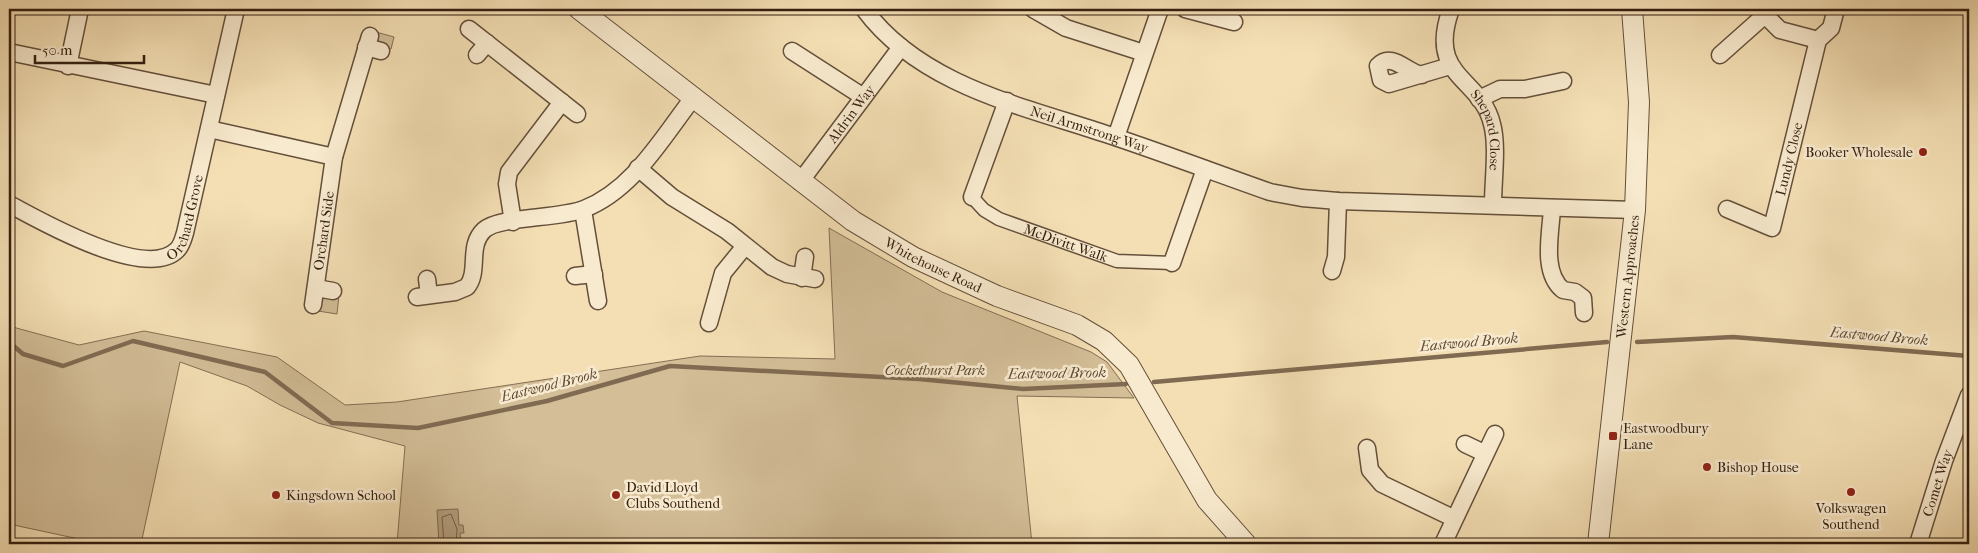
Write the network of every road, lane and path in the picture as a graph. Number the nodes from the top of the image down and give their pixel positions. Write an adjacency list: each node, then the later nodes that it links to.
1 (80, 9): 21 (street)
2 (236, 9): 25 (street, Orchard Grove)
3 (579, 9): 27 (street, Whitehouse Road)
4 (864, 9): 16 (street, Neil Armstrong Way)
5 (1033, 9): 19 (street)
6 (1160, 9): 19 (street)
7 (1184, 9): 12 (street)
8 (1451, 9): 22 (street)
9 (1632, 9): 45 (street, Western Approaches)
10 (1836, 9): 14 (street, Lundy Close)
11 (1762, 12): 14 (street); 20 (street)
12 (1234, 22)
13 (469, 29): 30 (street)
14 (1818, 40): 43 (street, Lundy Close)
15 (373, 45): 34 (street, Orchard Side)
16 (901, 47): 26 (street, Aldrin Way); 29 (street, Neil Armstrong Way)
17 (792, 51): 26 (street)
18 (9, 52): 21 (street)
19 (1144, 53): 33 (street)
20 (1720, 55)
21 (68, 66): 25 (street)
22 (1450, 66): 23 (street); 28 (street, Shepard Close)
23 (1422, 75)
24 (1562, 81): 28 (street)
25 (216, 95): 32 (street, Orchard Grove)
26 (862, 96): 37 (street, Aldrin Way)
27 (693, 98): 35 (street); 37 (street, Whitehouse Road)
28 (1479, 99): 41 (street, Shepard Close)
29 (1007, 101): 33 (street, Neil Armstrong Way); 38 (street, McDivitt Walk)
30 (562, 102): 31 (street); 46 (street)
31 (577, 114)
32 (209, 129): 34 (street); 40 (street, Orchard Grove)
33 (1116, 137): 36 (street, Neil Armstrong Way)
34 (334, 156): 54 (street, Orchard Side)
35 (638, 168): 44 (street); 47 (street)
36 (1205, 169): 39 (street, Neil Armstrong Way); 49 (street, McDivitt Walk)
37 (800, 182): 66 (street, Whitehouse Road)
38 (972, 197): 49 (street, McDivitt Walk)
39 (1338, 201): 41 (street, Neil Armstrong Way); 50 (street)
40 (9, 204)
41 (1493, 204): 42 (street, Neil Armstrong Way)
42 (1552, 208): 45 (street, Neil Armstrong Way); 58 (street)
43 (1726, 209)
44 (583, 210): 46 (street); 51 (street)
45 (1635, 210): 68 (street, Western Approaches)
46 (513, 222): 53 (street)
47 (745, 246): 48 (street); 59 (street)
48 (805, 257)
49 (1172, 263)
50 (1332, 271)
51 (594, 274): 52 (street); 56 (street)
52 (575, 276)
53 (427, 279)
54 (316, 288): 55 (street); 57 (street, Orchard Side)
55 (333, 291)
56 (598, 301)
57 (313, 305)
58 (1584, 313)
59 (709, 323)
60 (1969, 394): 69 (street, Comet Way)
61 (1495, 434): 64 (street)
62 (1465, 444): 64 (street)
63 (1367, 448): 65 (street)
64 (1484, 453): 65 (street)
65 (1453, 518): 67 (street)
66 (1246, 544)
67 (1443, 544)
68 (1598, 544)
69 (1918, 544)

